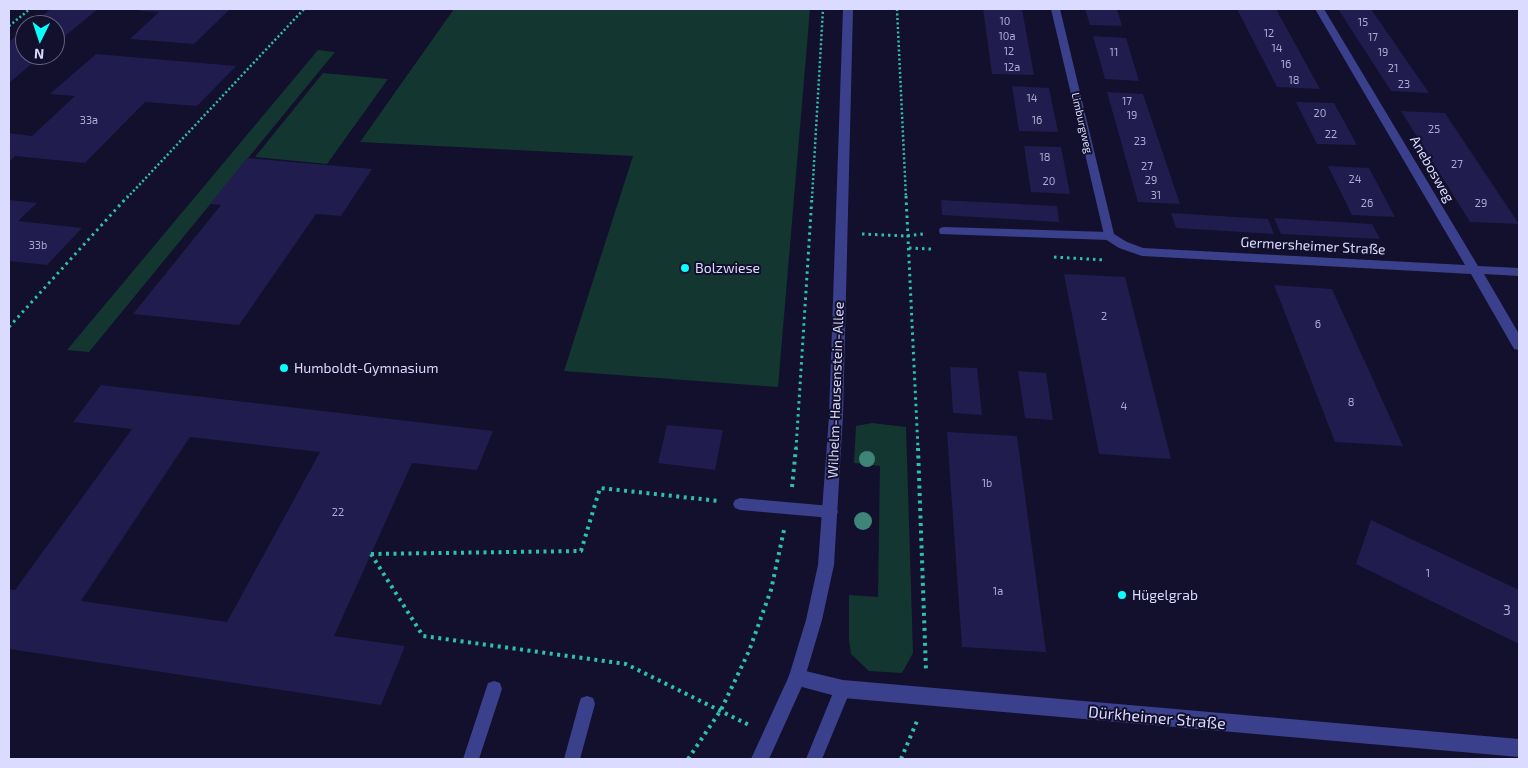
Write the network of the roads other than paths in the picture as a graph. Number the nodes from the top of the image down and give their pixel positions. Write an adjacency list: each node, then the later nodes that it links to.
1 (848, 9): 10 (street, Wilhelm-Hausenstein-Allee)
2 (1055, 9): 5 (street, Limburgweg)
3 (1320, 9): 6 (street, Anebosweg)
4 (944, 231): 5 (lane)
5 (1108, 236): 6 (street, Germersheimer Straße)
6 (1474, 270): 7 (street, Germersheimer Straße); 8 (street, Anebosweg)
7 (1519, 272)
8 (1519, 345)
9 (740, 504): 10 (lane)
10 (831, 512): 11 (street, Wilhelm-Hausenstein-Allee)
11 (797, 678): 13 (street, Dürkheimer Straße); 18 (street, Wilhelm-Hausenstein-Allee)
12 (494, 689): 16 (lane)
13 (844, 689): 15 (street, Dürkheimer Straße); 19 (lane)
14 (587, 704): 17 (lane)
15 (1519, 748)
16 (471, 759)
17 (572, 759)
18 (760, 759)
19 (814, 759)

